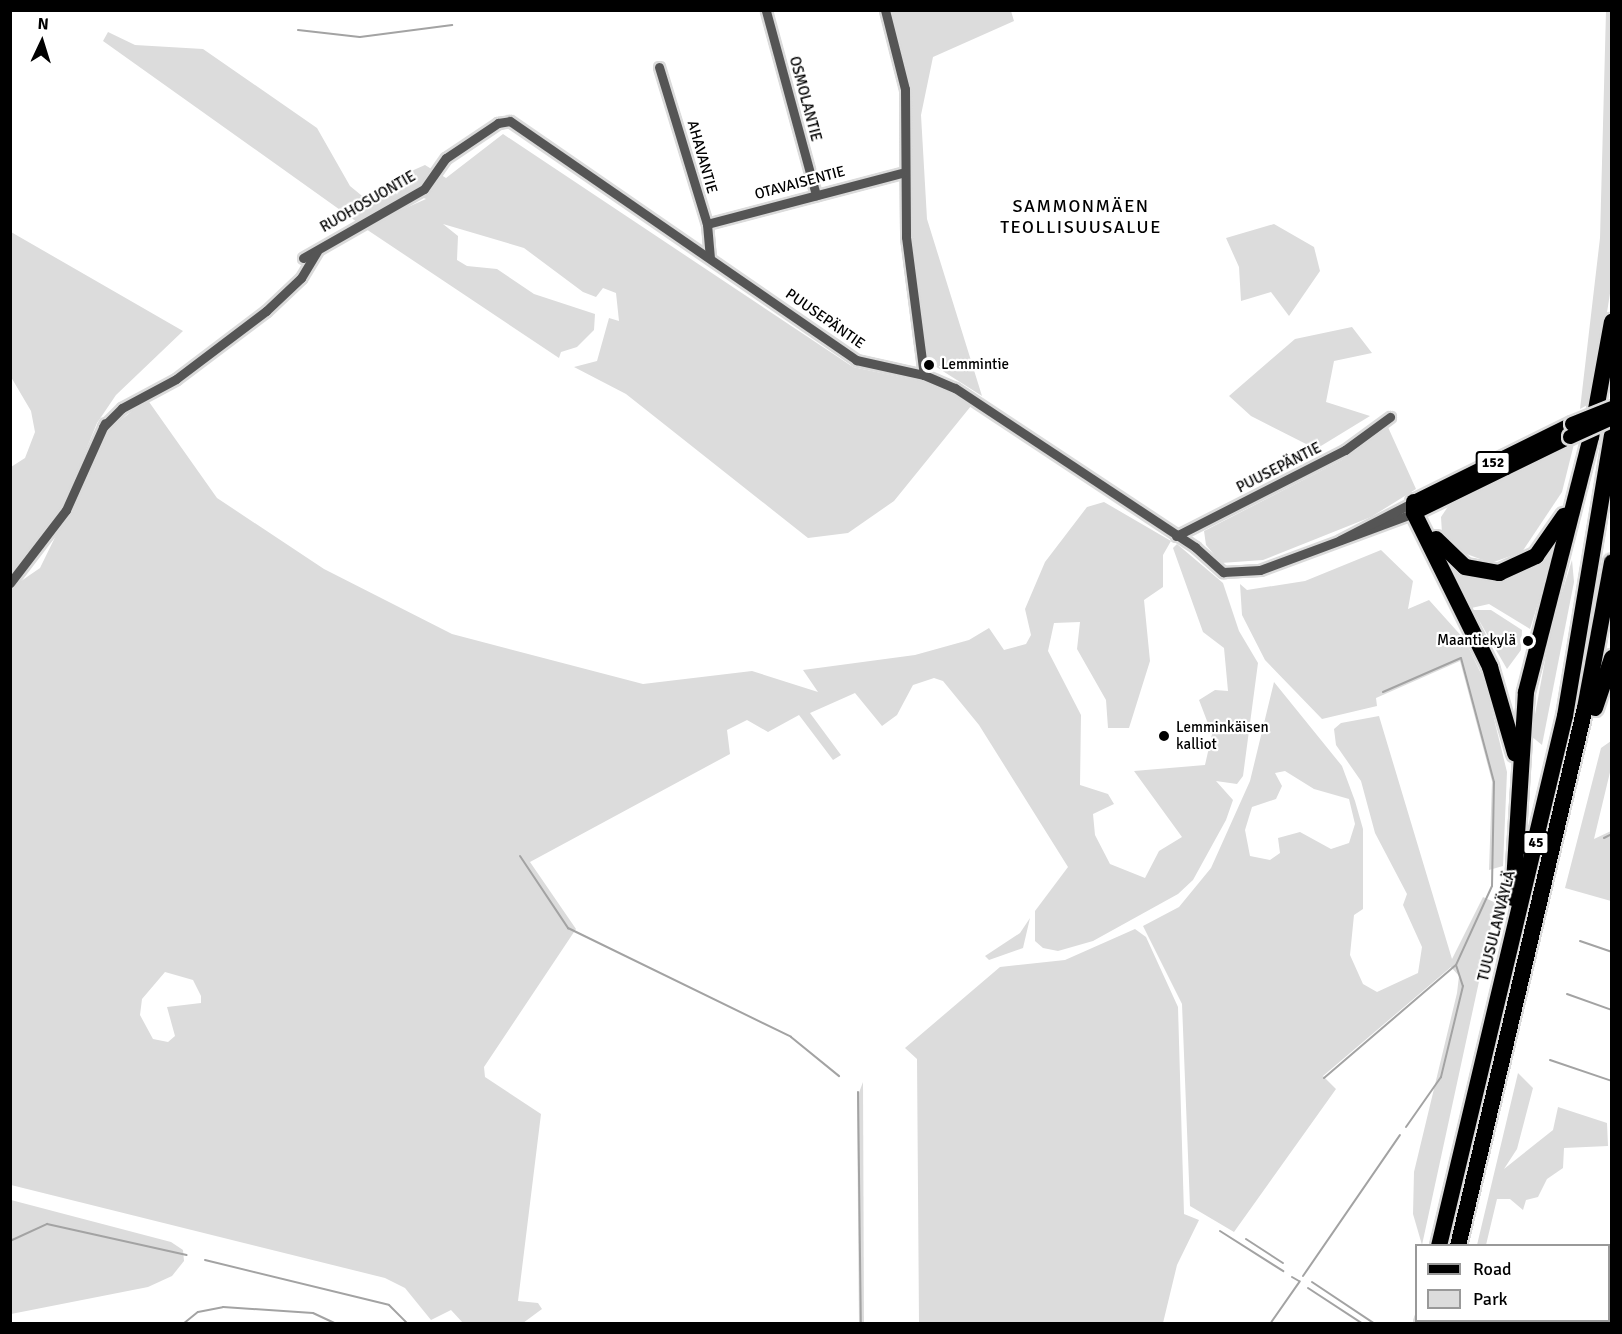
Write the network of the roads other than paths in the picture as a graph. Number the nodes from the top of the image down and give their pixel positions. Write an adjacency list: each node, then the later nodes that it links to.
1 (885, 10): 5 (street)
2 (766, 11): 6 (street, OSMOLANTIE)
3 (659, 67): 7 (street, AHAVANTIE)
4 (498, 123): 8 (street, RUOHOSUONTIE); 9 (street, PUUSEPÄNTIE)
5 (901, 173): 6 (street, OTAVAISENTIE); 12 (street)
6 (816, 195): 7 (street, OTAVAISENTIE)
7 (707, 224): 9 (street, AHAVANTIE)
8 (318, 249): 10 (street, RUOHOSUONTIE); 17 (street)
9 (710, 257): 12 (street, PUUSEPÄNTIE)
10 (303, 258)
11 (1611, 322): 20 (highway)
12 (924, 375): 22 (street, PUUSEPÄNTIE)
13 (114, 408): 17 (street)
14 (1611, 408): 18 (main road, 152, bridge)
15 (1390, 417): 22 (street, PUUSEPÄNTIE)
16 (1611, 418): 18 (main road, 152, bridge)
17 (103, 427): 24 (street)
18 (1571, 430): 21 (main road, 152)
19 (1611, 436): 28 (highway, TUUSULANVÄYLÄ / 45)
20 (1580, 480): 21 (highway); 26 (highway)
21 (1417, 509): 22 (street, PUUSEPÄNTIE); 26 (highway)
22 (1176, 536)
23 (1611, 562): 27 (highway, 45)
24 (10, 583)
25 (1611, 658): 27 (highway)
26 (1520, 788): 28 (highway)
27 (1556, 835): 30 (highway, 45)
28 (1503, 979): 29 (highway, TUUSULANVÄYLÄ / 45)
29 (1439, 1244)
30 (1458, 1244)

